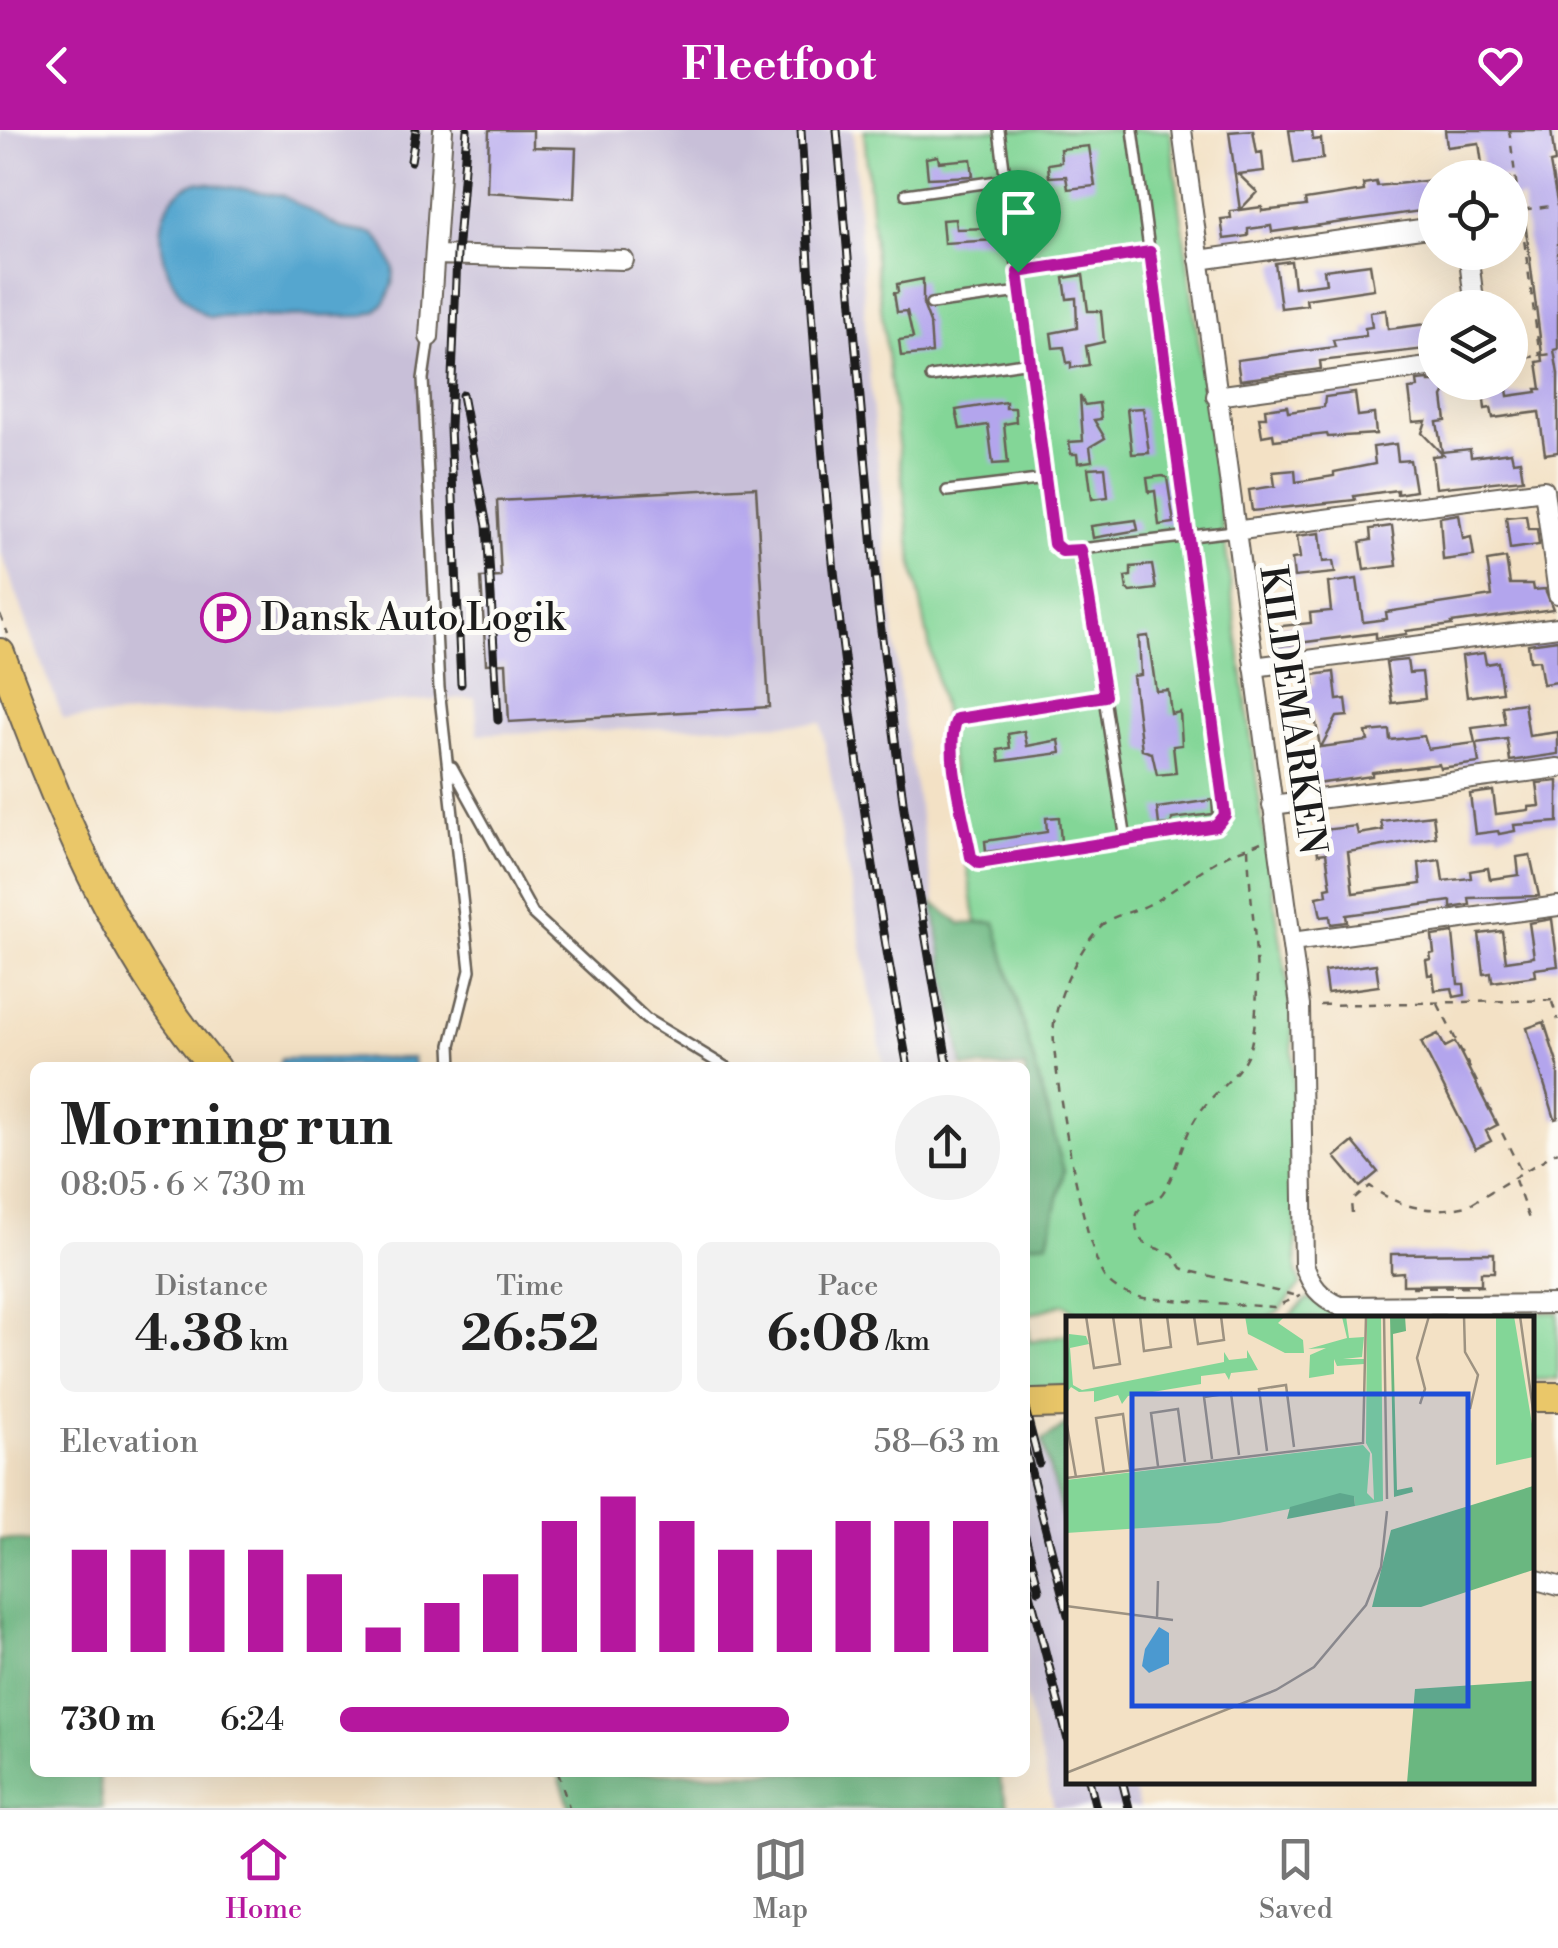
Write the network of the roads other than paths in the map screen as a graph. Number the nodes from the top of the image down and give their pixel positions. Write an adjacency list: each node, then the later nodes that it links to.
1 (443, 130): 9 (street)
2 (998, 130): 5 (lane)
3 (1133, 130): 8 (lane)
4 (1182, 130): 11 (street, KILDEMARKEN)
5 (1005, 180): 6 (lane); 12 (lane)
6 (906, 194)
7 (1418, 229): 11 (street)
8 (1150, 252): 12 (lane); 23 (lane)
9 (435, 255): 10 (street); 15 (street)
10 (624, 260)
11 (1199, 260): 19 (street, KILDEMARKEN)
12 (1018, 272): 13 (lane)
13 (1020, 292): 14 (lane); 16 (lane)
14 (932, 304)
15 (428, 336): 30 (lane)
16 (1030, 362): 18 (lane); 20 (lane)
17 (1418, 368): 19 (street)
18 (932, 377)
19 (1216, 396): 22 (street, KILDEMARKEN)
20 (1046, 478): 21 (lane); 24 (lane)
21 (947, 490)
22 (1234, 532): 23 (lane); 25 (street); 28 (street, KILDEMARKEN)
23 (1188, 537): 24 (lane); 33 (lane)
24 (1081, 550): 29 (lane)
25 (1558, 594)
26 (1558, 627): 28 (street)
27 (0, 653): 36 (main road)
28 (1254, 667): 32 (street, KILDEMARKEN)
29 (1105, 696): 33 (lane); 33 (lane)
30 (448, 760): 37 (lane); 38 (lane)
31 (1558, 768): 32 (street)
32 (1272, 805): 35 (street, KILDEMARKEN)
33 (1126, 840)
34 (1558, 906): 35 (street)
35 (1292, 942): 39 (street, KILDEMARKEN)
36 (209, 1062)
37 (452, 1062)
38 (717, 1062)
39 (1558, 1304)
40 (1066, 1403): 41 (main road)
41 (1033, 1404)
42 (1533, 1579): 43 (street)
43 (1558, 1586)

